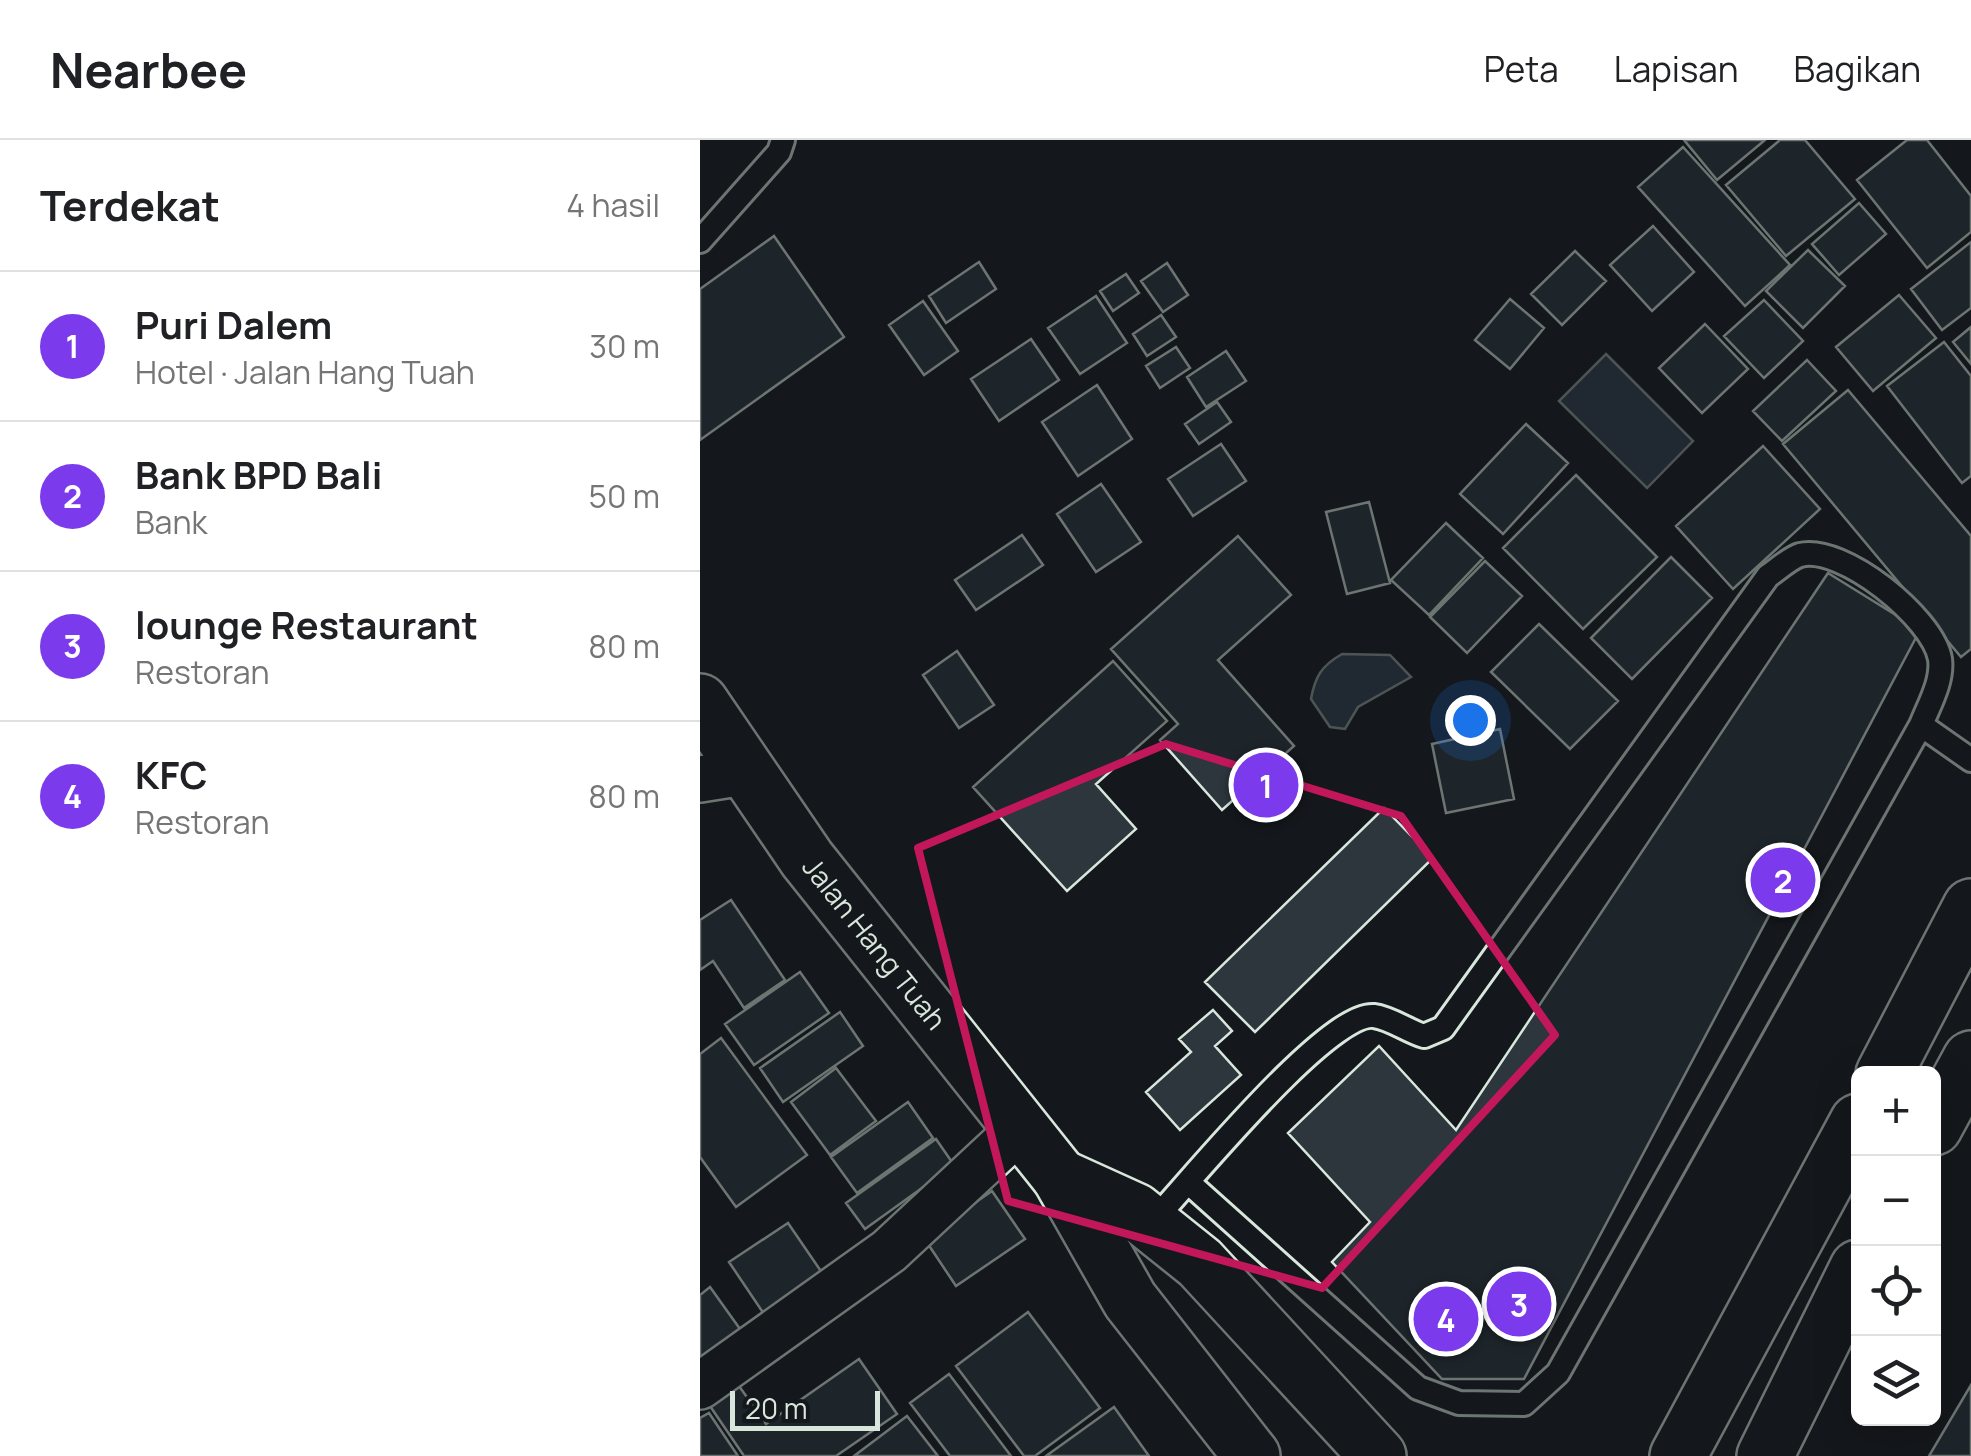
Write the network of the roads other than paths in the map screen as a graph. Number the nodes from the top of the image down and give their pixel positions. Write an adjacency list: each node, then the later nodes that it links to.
1 (783, 140): 2 (lane)
2 (700, 242)
3 (700, 702): 6 (main road, Jalan Hang Tuah)
4 (1921, 725): 5 (lane); 14 (lane); 14 (lane)
5 (1971, 760)
6 (722, 776): 11 (main road, Jalan Hang Tuah)
7 (1968, 918): 9 (main road)
8 (1971, 1059): 10 (main road)
9 (1888, 1066)
10 (1941, 1114)
11 (1019, 1130): 13 (main road, Jalan Hang Tuah); 16 (street)
12 (1851, 1135): 19 (main road)
13 (1060, 1177): 14 (main road, Jalan Hang Tuah); 17 (main road, Jalan Hang Tuah)
14 (1170, 1202): 18 (main road, Jalan Hang Tuah)
15 (1851, 1282): 20 (main road)
16 (700, 1386)
17 (1252, 1456)
18 (1378, 1456)
19 (1678, 1456)
20 (1765, 1456)

